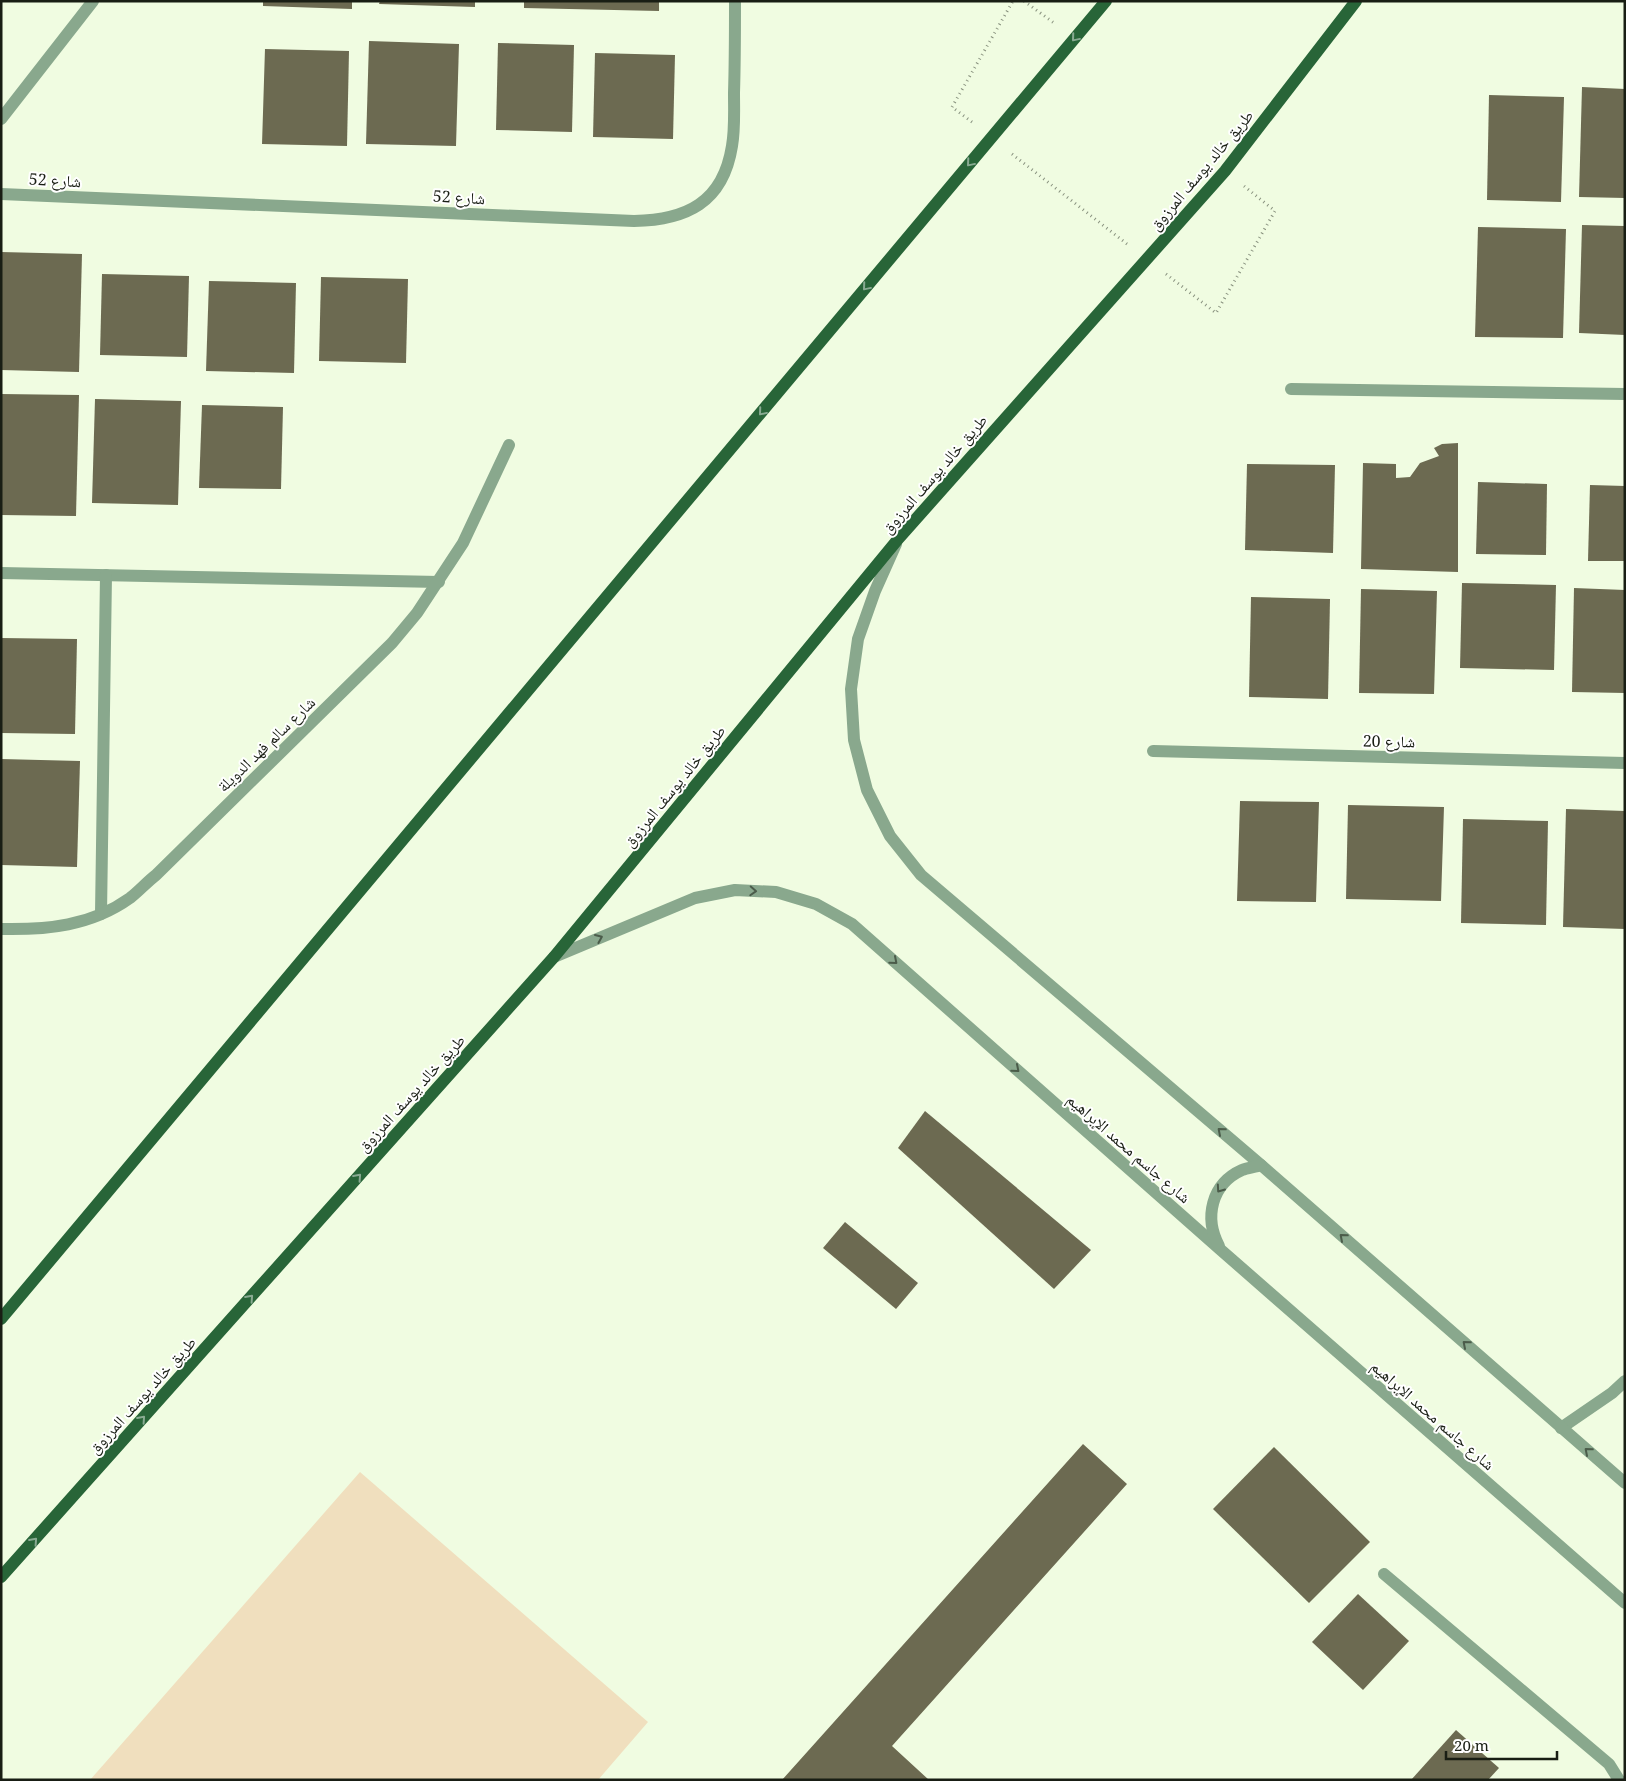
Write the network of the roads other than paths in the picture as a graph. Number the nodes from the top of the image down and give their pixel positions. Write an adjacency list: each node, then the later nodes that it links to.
1 (93, 1): 5 (street)
2 (735, 1): 6 (street, شارع 52)
3 (1106, 1): 21 (main road, one-way to 21)
4 (1356, 1): 10 (main road, طريق خالد يوسف المرزوق)
5 (1, 119)
6 (1, 194)
7 (1291, 389): 8 (street)
8 (1625, 394)
9 (508, 445): 13 (street, شارع سالم فهد الدويلة)
10 (899, 538): 18 (main road, طريق خالد يوسف المرزوق); 19 (street, one-way to 10)
11 (1, 573): 12 (street)
12 (106, 575): 13 (street); 16 (street)
13 (439, 582): 16 (street, شارع سالم فهد الدويلة)
14 (1153, 752): 15 (street, شارع 20)
15 (1625, 763)
16 (101, 914): 17 (street, شارع سالم فهد الدويلة)
17 (1, 929)
18 (554, 957): 20 (street, شارع جاسم محمد الإبراهيم, one-way to 20); 26 (main road, طريق خالد يوسف المرزوق, one-way to 18)
19 (1261, 1165): 20 (street, one-way to 20); 23 (street, one-way to 19)
20 (1222, 1251): 27 (street, شارع جاسم محمد الإبراهيم)
21 (1, 1320)
22 (1625, 1381): 23 (street)
23 (1561, 1428): 24 (street, one-way to 23)
24 (1625, 1484)
25 (1384, 1574): 28 (street)
26 (1, 1577)
27 (1625, 1603)
28 (1619, 1780)

